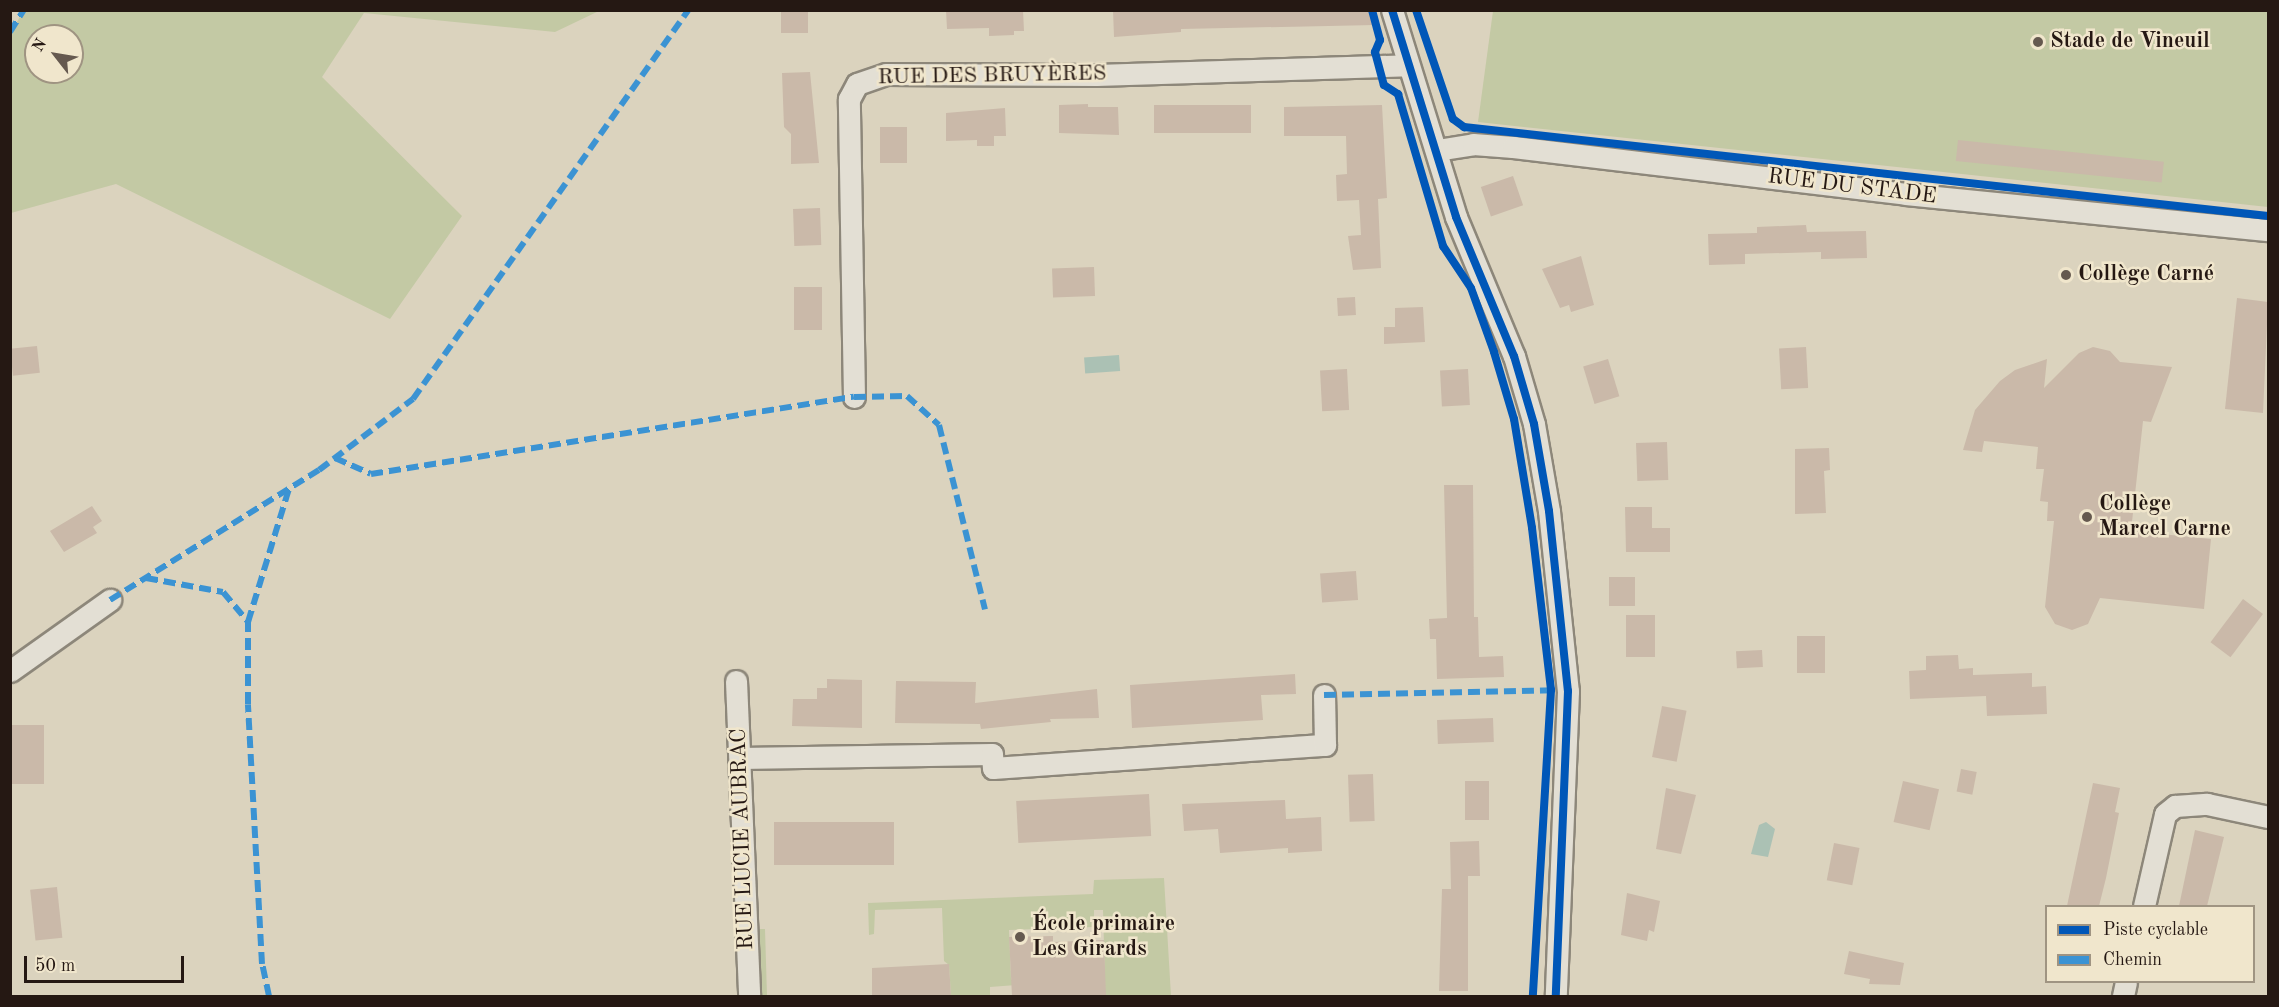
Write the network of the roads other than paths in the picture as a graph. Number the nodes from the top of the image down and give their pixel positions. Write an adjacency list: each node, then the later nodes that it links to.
1 (1392, 10): 2 (street)
2 (1408, 65): 3 (street); 5 (street, RUE DES BRUYÈRES)
3 (1437, 150): 4 (street, RUE DU STADE); 14 (street)
4 (2268, 230)
5 (854, 397)
6 (110, 600): 7 (street)
7 (10, 671)
8 (736, 681): 10 (street, RUE LUCIE AUBRAC)
9 (1324, 695): 10 (street)
10 (740, 758): 13 (street, RUE LUCIE AUBRAC)
11 (2268, 817): 12 (street)
12 (2144, 905)
13 (749, 996)
14 (1556, 996)

